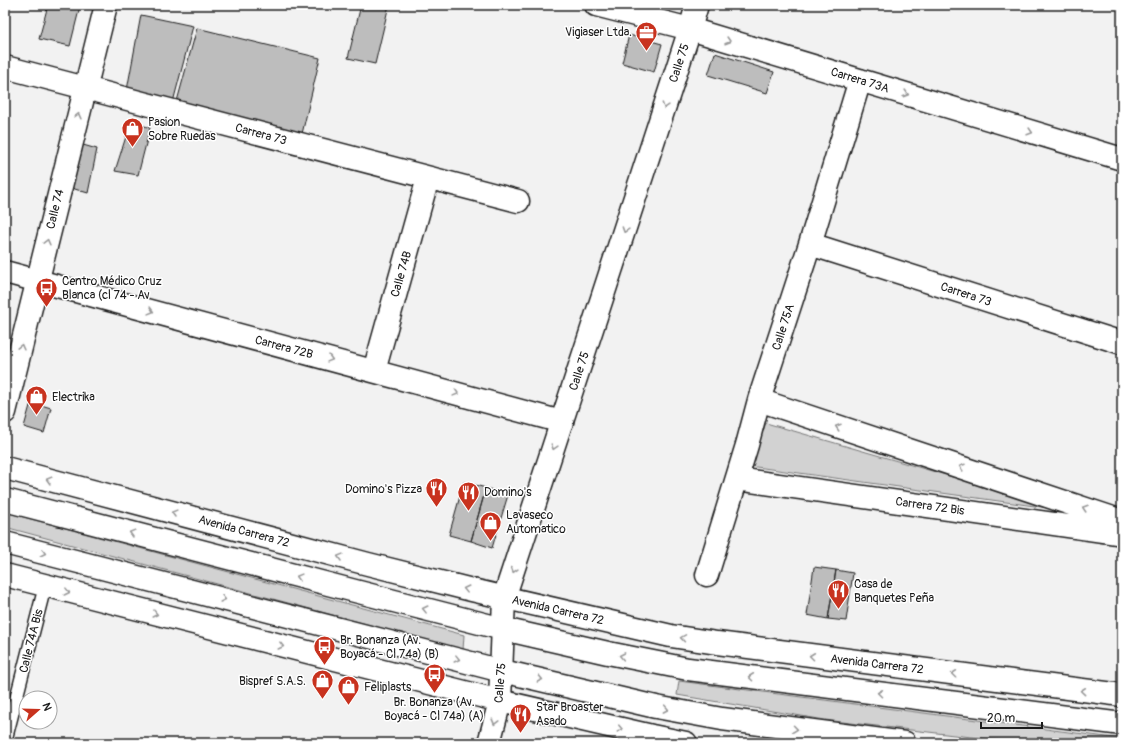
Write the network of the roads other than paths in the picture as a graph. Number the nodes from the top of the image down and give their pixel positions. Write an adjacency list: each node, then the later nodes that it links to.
1 (106, 5): 7 (main road, Calle 74)
2 (596, 5): 4 (main road, Carrera 73A)
3 (697, 5): 4 (main road, Calle 75)
4 (690, 29): 6 (main road, Carrera 73A, one-way to 6); 18 (main road, Calle 75, one-way to 18)
5 (5, 67): 7 (main road, Carrera 73)
6 (860, 80): 8 (main road, Carrera 73A, one-way to 8); 11 (main road, Calle 75A)
7 (85, 88): 9 (main road, Carrera 73); 13 (main road, Calle 74, one-way to 7)
8 (1122, 159)
9 (428, 178): 10 (main road, Carrera 73); 15 (main road, Calle 74B)
10 (518, 201)
11 (810, 244): 14 (main road, Carrera 73); 16 (main road, Calle 75A)
12 (5, 272): 13 (main road, Carrera 72B)
13 (38, 280): 15 (main road, Carrera 72B, one-way to 15); 17 (main road, Calle 74, one-way to 13)
14 (1122, 343)
15 (374, 371): 18 (main road, Carrera 72B, one-way to 18)
16 (759, 400): 20 (main road, Calle 75A); 22 (main road, one-way to 16)
17 (5, 412)
18 (562, 422): 30 (main road, Calle 75, one-way to 30)
19 (5, 468): 30 (main road, Avenida Carrera 72, one-way to 19)
20 (737, 479): 23 (main road, Carrera 72 Bis); 26 (main road, Calle 75A)
21 (5, 500): 31 (main road, one-way to 21)
22 (1122, 521)
23 (1122, 531)
24 (5, 543): 28 (main road, one-way to 28)
25 (5, 575): 27 (main road)
26 (707, 575)
27 (45, 586): 29 (main road, one-way to 29); 37 (lane, Calle 74A Bis)
28 (198, 593): 29 (main road); 32 (main road, one-way to 32)
29 (90, 597): 34 (main road, one-way to 34)
30 (504, 598): 31 (main road, Calle 75); 33 (main road, Avenida Carrera 72, one-way to 30)
31 (503, 629): 32 (main road, Calle 75); 35 (main road, one-way to 31)
32 (502, 670): 34 (main road, Calle 75); 36 (main road, one-way to 36)
33 (1122, 695)
34 (500, 701): 38 (main road, Calle 75, one-way to 38); 39 (main road, one-way to 39)
35 (1122, 724)
36 (841, 738): 40 (main road)
37 (5, 742)
38 (489, 743)
39 (686, 743)
40 (905, 743)

